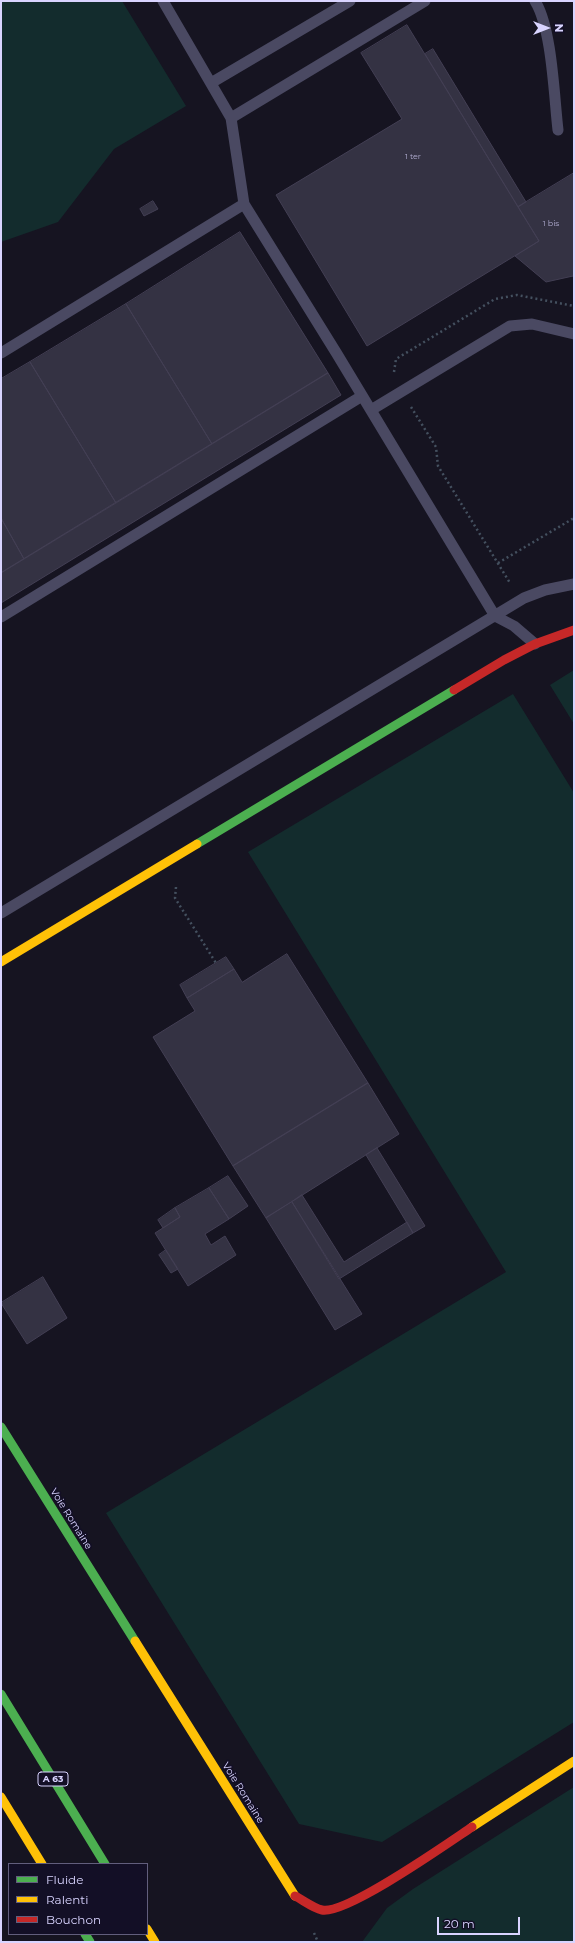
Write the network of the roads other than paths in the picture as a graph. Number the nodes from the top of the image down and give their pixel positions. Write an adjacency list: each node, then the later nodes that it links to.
1 (163, 1): 5 (lane)
2 (350, 1): 5 (lane)
3 (425, 1): 6 (lane)
4 (535, 1): 7 (lane)
5 (211, 83): 6 (lane)
6 (231, 118): 8 (lane)
7 (558, 130)
8 (244, 204): 10 (lane); 11 (lane)
9 (574, 334): 12 (lane)
10 (1, 353)
11 (362, 396): 12 (lane); 15 (lane)
12 (371, 410): 14 (lane)
13 (574, 584): 14 (lane)
14 (495, 616): 17 (lane); 18 (lane)
15 (1, 617)
16 (574, 630): 17 (main road)
17 (535, 644): 19 (main road)
18 (1, 913)
19 (1, 962)
20 (1, 1426): 22 (main road, Voie Romaine)
21 (1, 1694): 25 (main road, A 63)
22 (574, 1761)
23 (1, 1797): 24 (main road)
24 (41, 1863)
25 (104, 1863)
26 (148, 1931): 27 (main road)
27 (155, 1942)

